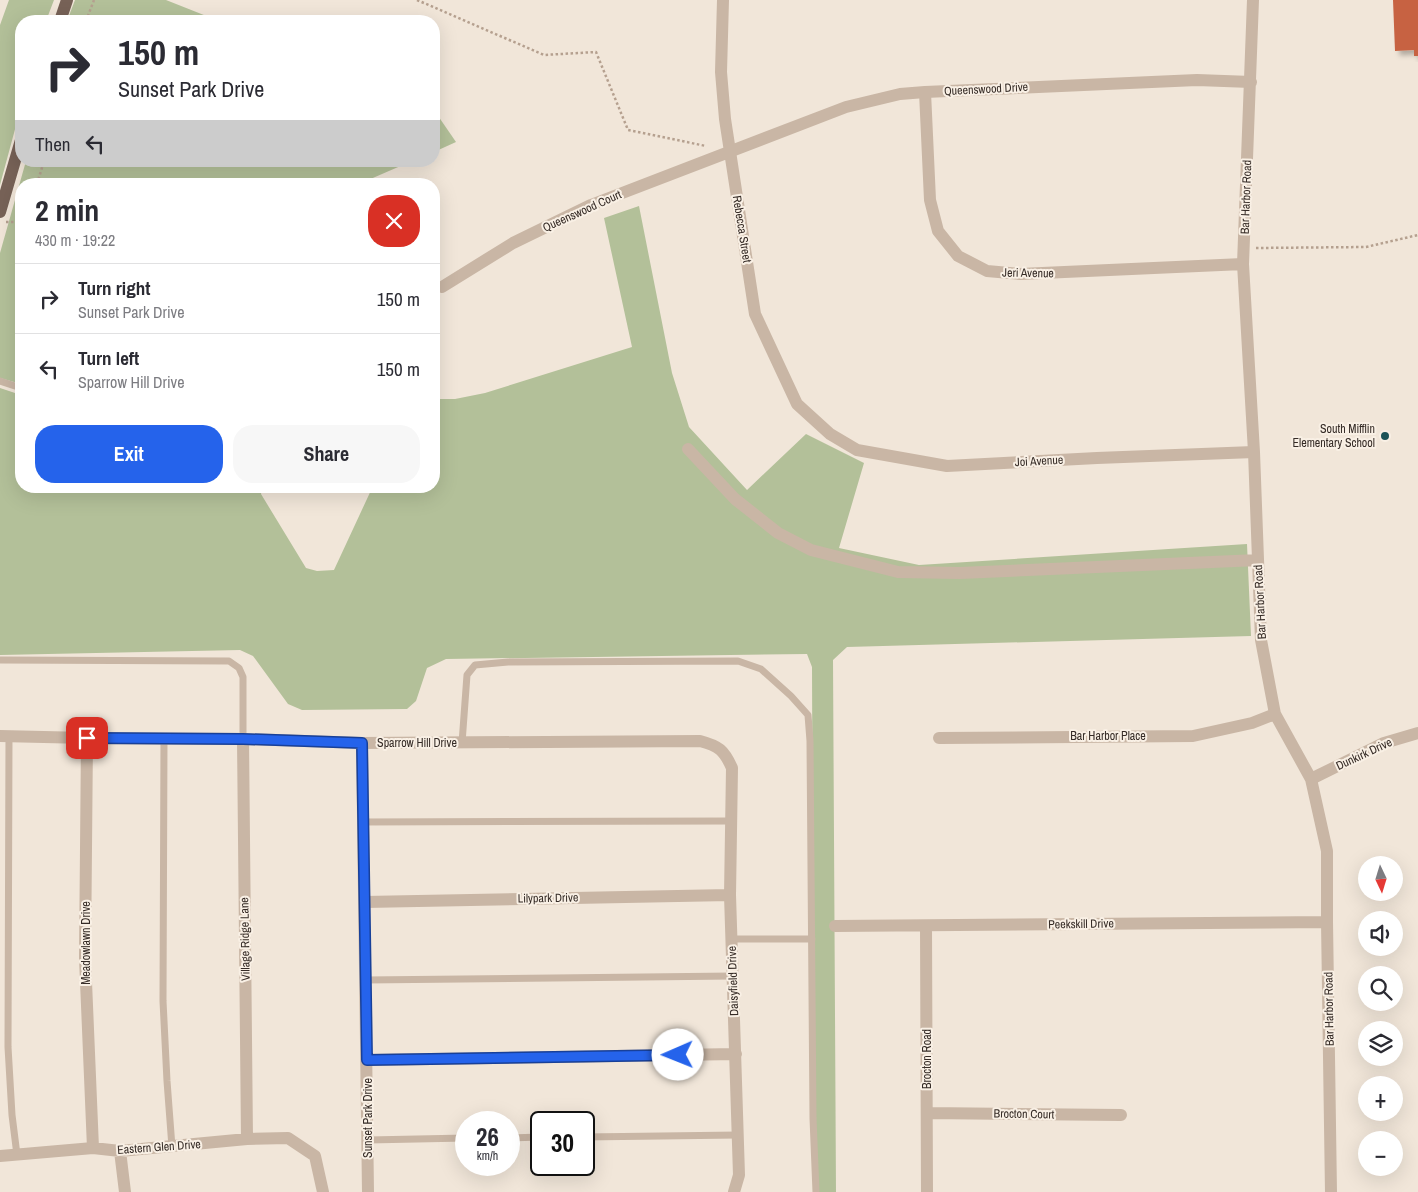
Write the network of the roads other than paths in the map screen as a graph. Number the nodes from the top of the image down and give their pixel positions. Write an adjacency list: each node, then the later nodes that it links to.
1 (67, 0): 4 (main road)
2 (723, 0): 7 (street, Rebecca Street)
3 (1253, 0): 5 (street, Bar Harbor Road)
4 (62, 15)
5 (1251, 82): 6 (street, Queenswood Drive); 10 (street, Bar Harbor Road)
6 (925, 92): 7 (street, Queenswood Drive); 10 (street, Jeri Avenue)
7 (730, 150): 11 (street, Queenswood Court); 14 (street, Rebecca Street)
8 (15, 161): 9 (main road)
9 (0, 212)
10 (1243, 264): 16 (street, Bar Harbor Road)
11 (442, 287)
12 (0, 381): 13 (lane)
13 (15, 386)
14 (830, 434): 16 (street, Joi Avenue)
15 (688, 449): 17 (street)
16 (1254, 452): 17 (street, Bar Harbor Road)
17 (1258, 560): 19 (street, Bar Harbor Road)
18 (0, 660): 25 (lane)
19 (1274, 714): 23 (street, Bar Harbor Place); 29 (street, Bar Harbor Road)
20 (1418, 733): 29 (street, Dunkirk Drive)
21 (5, 736): 22 (street, Sparrow Hill Drive); 53 (lane)
22 (87, 738): 24 (street, Sparrow Hill Drive); 51 (street, Meadowlawn Drive)
23 (939, 738)
24 (164, 739): 25 (street, Sparrow Hill Drive); 50 (lane)
25 (243, 739): 26 (street, Sparrow Hill Drive); 48 (street, Village Ridge Lane)
26 (362, 743): 27 (street, Sparrow Hill Drive); 31 (street, Sunset Park Drive)
27 (462, 743): 28 (street, Sparrow Hill Drive); 38 (lane)
28 (732, 768): 30 (street, Daisyfield Drive)
29 (1311, 779): 34 (street, Bar Harbor Road)
30 (731, 821): 31 (lane); 32 (street, Daisyfield Drive)
31 (363, 822): 33 (street, Sunset Park Drive)
32 (730, 895): 33 (street, Lilypark Drive); 37 (street, Daisyfield Drive)
33 (365, 902): 40 (street, Sunset Park Drive)
34 (1327, 922): 36 (street, Peekskill Drive); 61 (street, Bar Harbor Road)
35 (835, 926): 36 (street, Peekskill Drive)
36 (926, 926): 43 (street, Brocton Road)
37 (732, 939): 38 (lane); 39 (street, Daisyfield Drive)
38 (812, 939): 59 (lane)
39 (733, 976): 40 (lane); 41 (street, Daisyfield Drive)
40 (366, 980): 42 (street, Sunset Park Drive)
41 (736, 1054): 42 (street); 45 (street, Daisyfield Drive)
42 (367, 1060): 49 (street, Sunset Park Drive)
43 (927, 1113): 44 (street, Brocton Court); 60 (street, Brocton Road)
44 (1121, 1114)
45 (738, 1134): 46 (lane); 58 (street, Daisyfield Drive)
46 (595, 1137)
47 (455, 1138): 49 (lane)
48 (247, 1139): 50 (street, Eastern Glen Drive); 56 (street, Eastern Glen Drive)
49 (368, 1140): 57 (street, Sunset Park Drive)
50 (172, 1146): 52 (street, Eastern Glen Drive)
51 (93, 1148): 52 (street, Eastern Glen Drive); 53 (street, Eastern Glen Drive)
52 (120, 1151): 55 (street)
53 (17, 1155): 54 (street, Eastern Glen Drive)
54 (0, 1156)
55 (125, 1192)
56 (323, 1192)
57 (368, 1192)
58 (734, 1192)
59 (816, 1192)
60 (927, 1192)
61 (1331, 1192)

